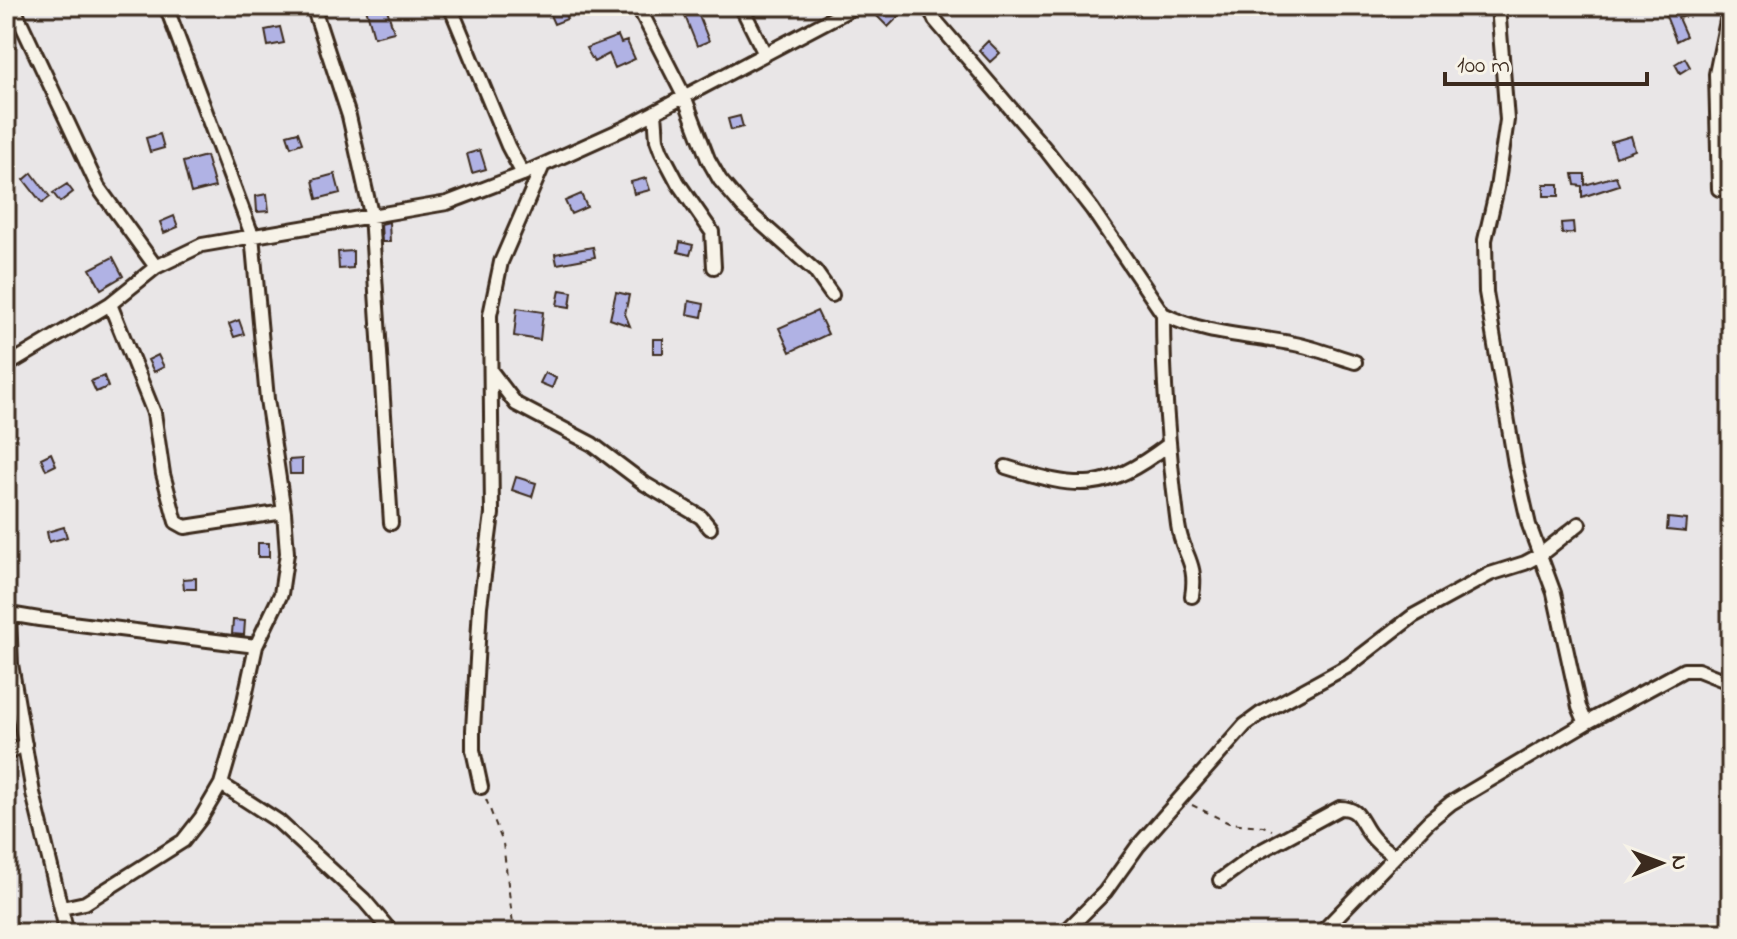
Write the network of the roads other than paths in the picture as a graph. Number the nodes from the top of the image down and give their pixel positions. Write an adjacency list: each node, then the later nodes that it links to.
1 (13, 6): 19 (street)
2 (166, 6): 18 (street)
3 (313, 6): 17 (street)
4 (450, 6): 15 (street)
5 (638, 6): 12 (street)
6 (741, 6): 11 (street)
7 (929, 6): 23 (street)
8 (1498, 6): 33 (street)
9 (1730, 6): 16 (street)
10 (849, 8): 11 (street)
11 (765, 54): 12 (street)
12 (684, 96): 13 (street); 21 (street)
13 (655, 112): 14 (street); 20 (street)
14 (543, 165): 15 (street); 26 (street)
15 (523, 174): 17 (street)
16 (1719, 189)
17 (371, 214): 18 (street); 30 (street)
18 (252, 235): 19 (street); 29 (street)
19 (156, 267): 22 (street)
20 (714, 267)
21 (832, 295)
22 (110, 304): 25 (street); 29 (street)
23 (1163, 314): 24 (street); 27 (street)
24 (1355, 362)
25 (6, 366)
26 (491, 371): 32 (street); 42 (street)
27 (1168, 445): 28 (street); 34 (street)
28 (1006, 467)
29 (284, 512): 36 (street)
30 (391, 523)
31 (1579, 524): 33 (street)
32 (710, 528)
33 (1540, 555): 38 (street); 46 (street)
34 (1192, 596)
35 (8, 610): 36 (street); 39 (street)
36 (256, 646): 41 (street)
37 (1731, 683): 38 (street)
38 (1586, 723): 43 (street)
39 (25, 744): 40 (street); 45 (street)
40 (6, 754)
41 (221, 784): 45 (street); 48 (street)
42 (481, 787)
43 (1395, 856): 44 (street); 49 (street)
44 (1220, 880)
45 (62, 908): 47 (street)
46 (1073, 930)
47 (67, 933)
48 (392, 933)
49 (1321, 933)

